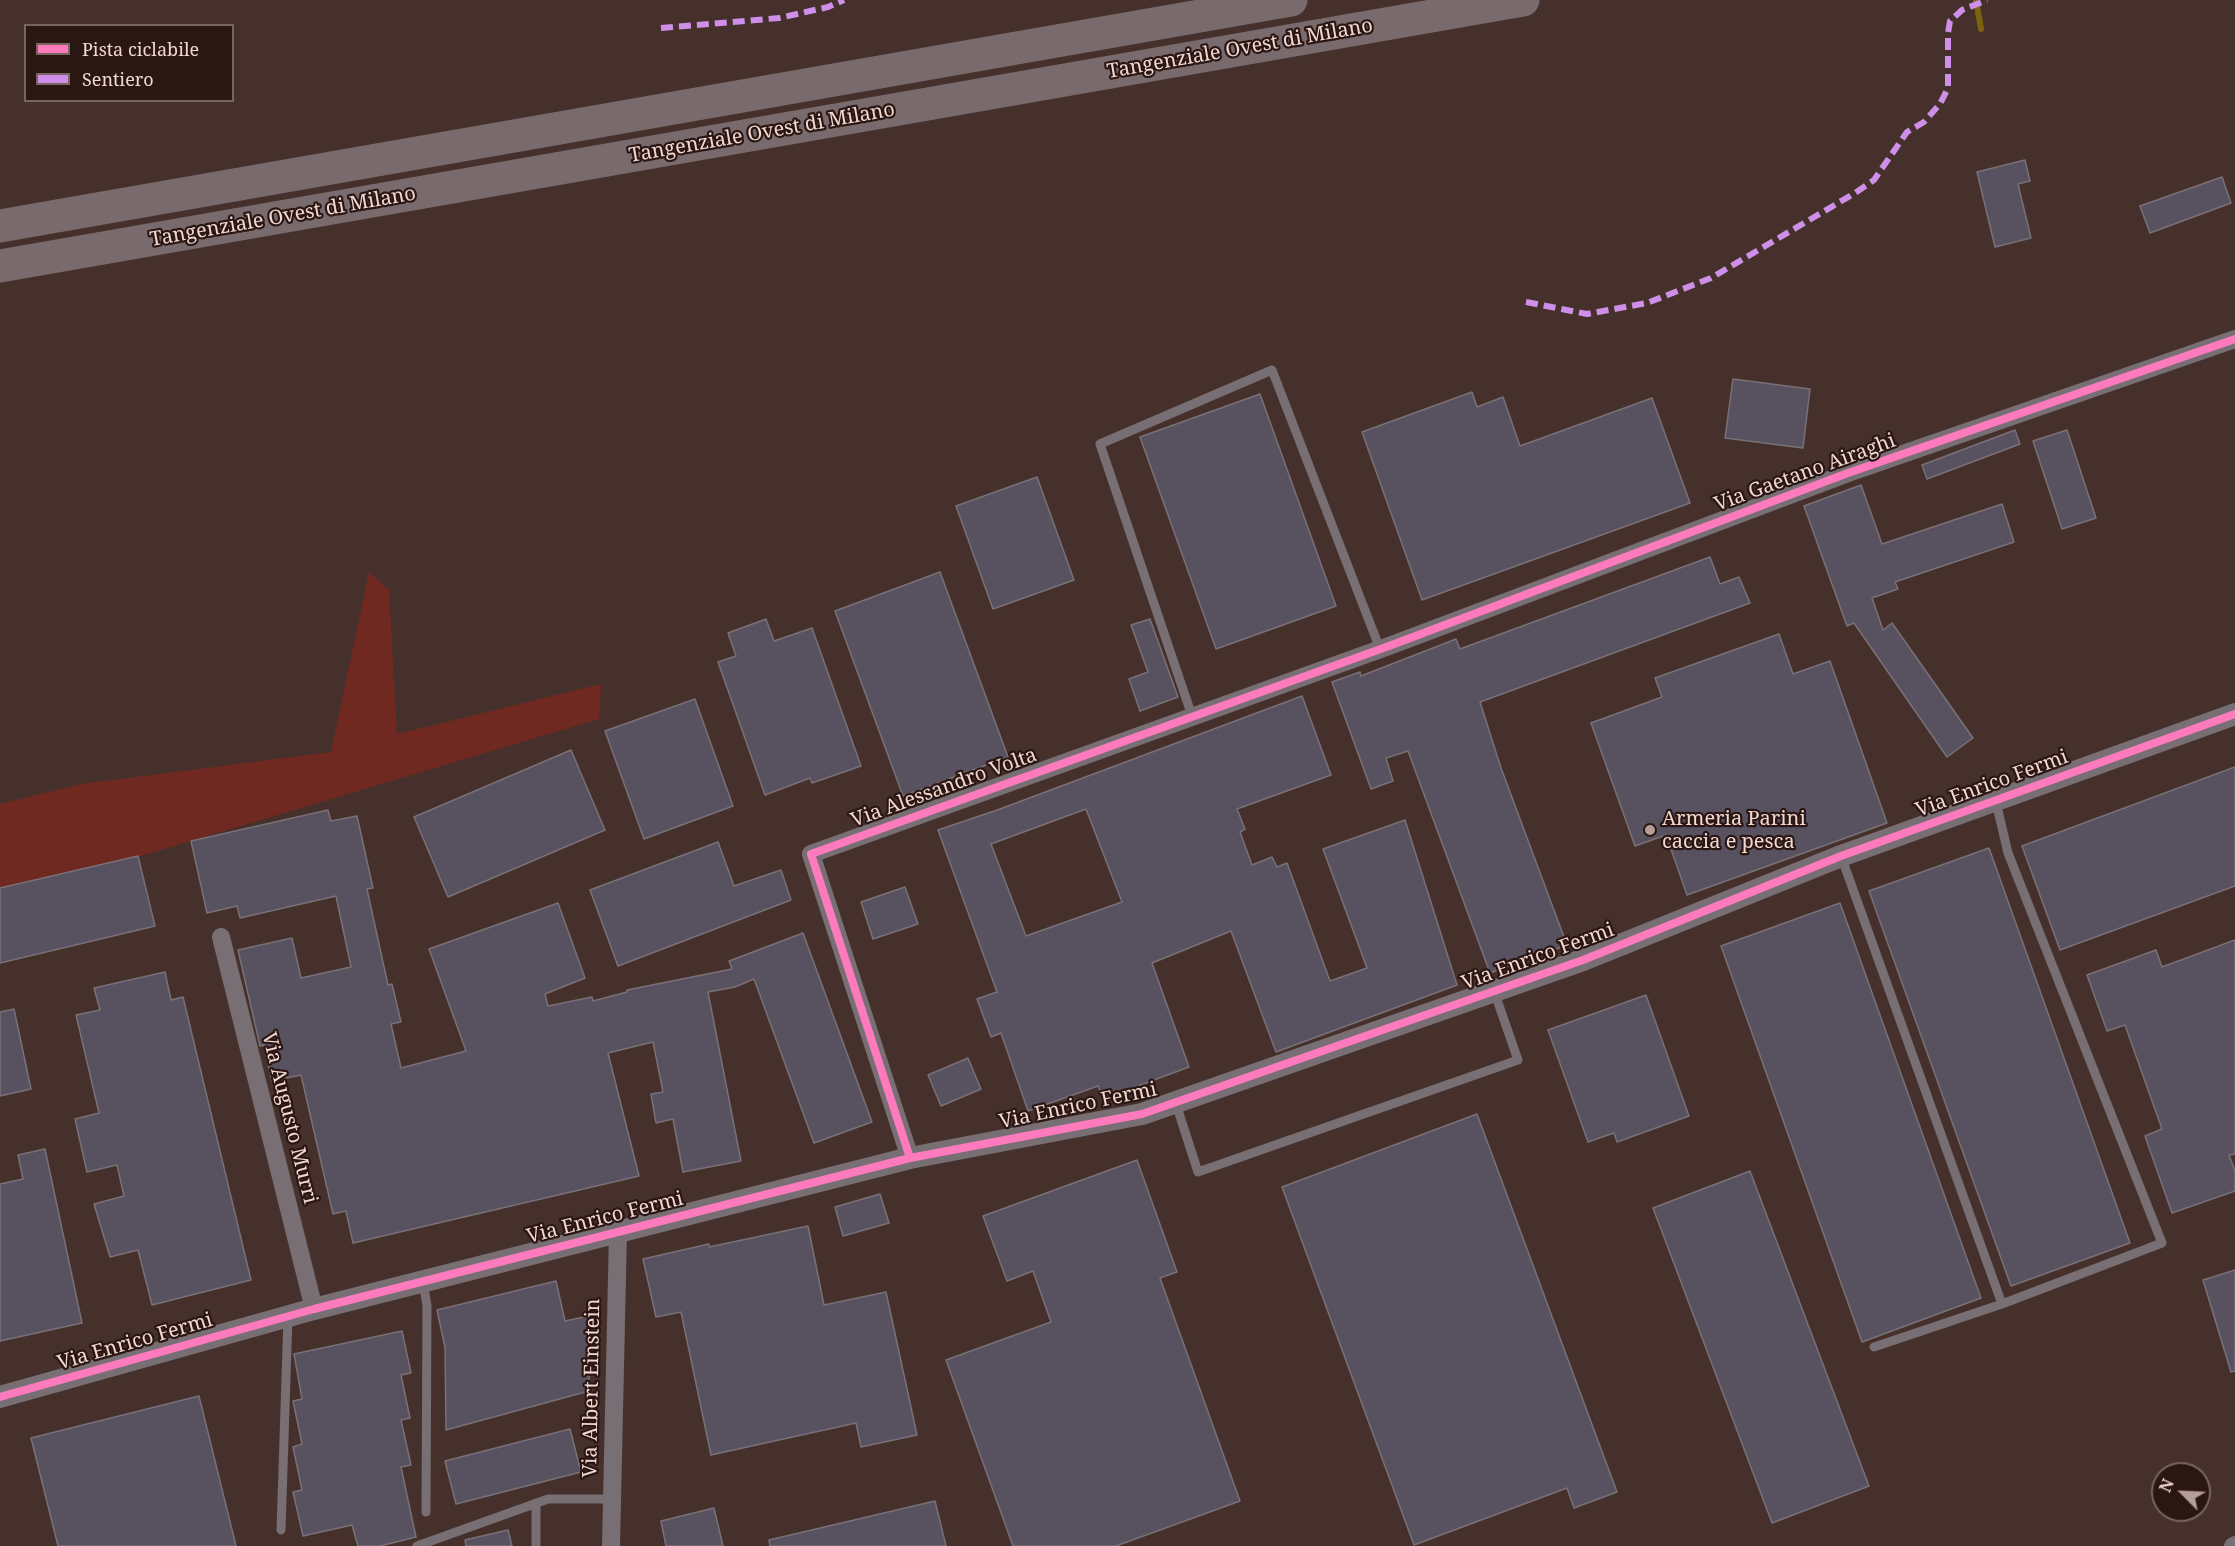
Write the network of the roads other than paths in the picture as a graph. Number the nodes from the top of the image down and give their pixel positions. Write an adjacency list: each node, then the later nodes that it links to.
1 (1291, 0): 3 (highway, Tangenziale Ovest di Milano)
2 (1523, 0): 4 (highway, Tangenziale Ovest di Milano)
3 (0, 226)
4 (0, 266)
5 (2235, 339): 6 (street, Via Gaetano Airaghi)
6 (1384, 647): 8 (street, Via Alessandro Volta); 8 (lane)
7 (2235, 714): 9 (street, Via Enrico Fermi)
8 (1192, 716): 14 (street, Via Alessandro Volta)
9 (1996, 800): 10 (street, Via Enrico Fermi); 17 (lane)
10 (1841, 856): 12 (street, Via Enrico Fermi); 17 (lane)
11 (221, 938): 18 (street, Via Augusto Murri)
12 (1494, 990): 13 (street, Via Enrico Fermi); 13 (lane)
13 (1175, 1101): 14 (street, Via Enrico Fermi)
14 (910, 1158): 15 (street, Via Enrico Fermi)
15 (618, 1232): 16 (street, Via Enrico Fermi); 22 (street, Via Albert Einstein)
16 (423, 1281): 18 (street, Via Enrico Fermi); 24 (lane)
17 (2002, 1304): 20 (lane)
18 (314, 1309): 19 (street, Via Enrico Fermi)
19 (288, 1317): 21 (street, Via Enrico Fermi); 25 (lane)
20 (1874, 1347)
21 (0, 1397)
22 (612, 1499): 23 (lane); 28 (street, Via Albert Einstein)
23 (537, 1503): 26 (lane); 27 (lane)
24 (426, 1512)
25 (281, 1530)
26 (417, 1546)
27 (536, 1546)
28 (611, 1546)

